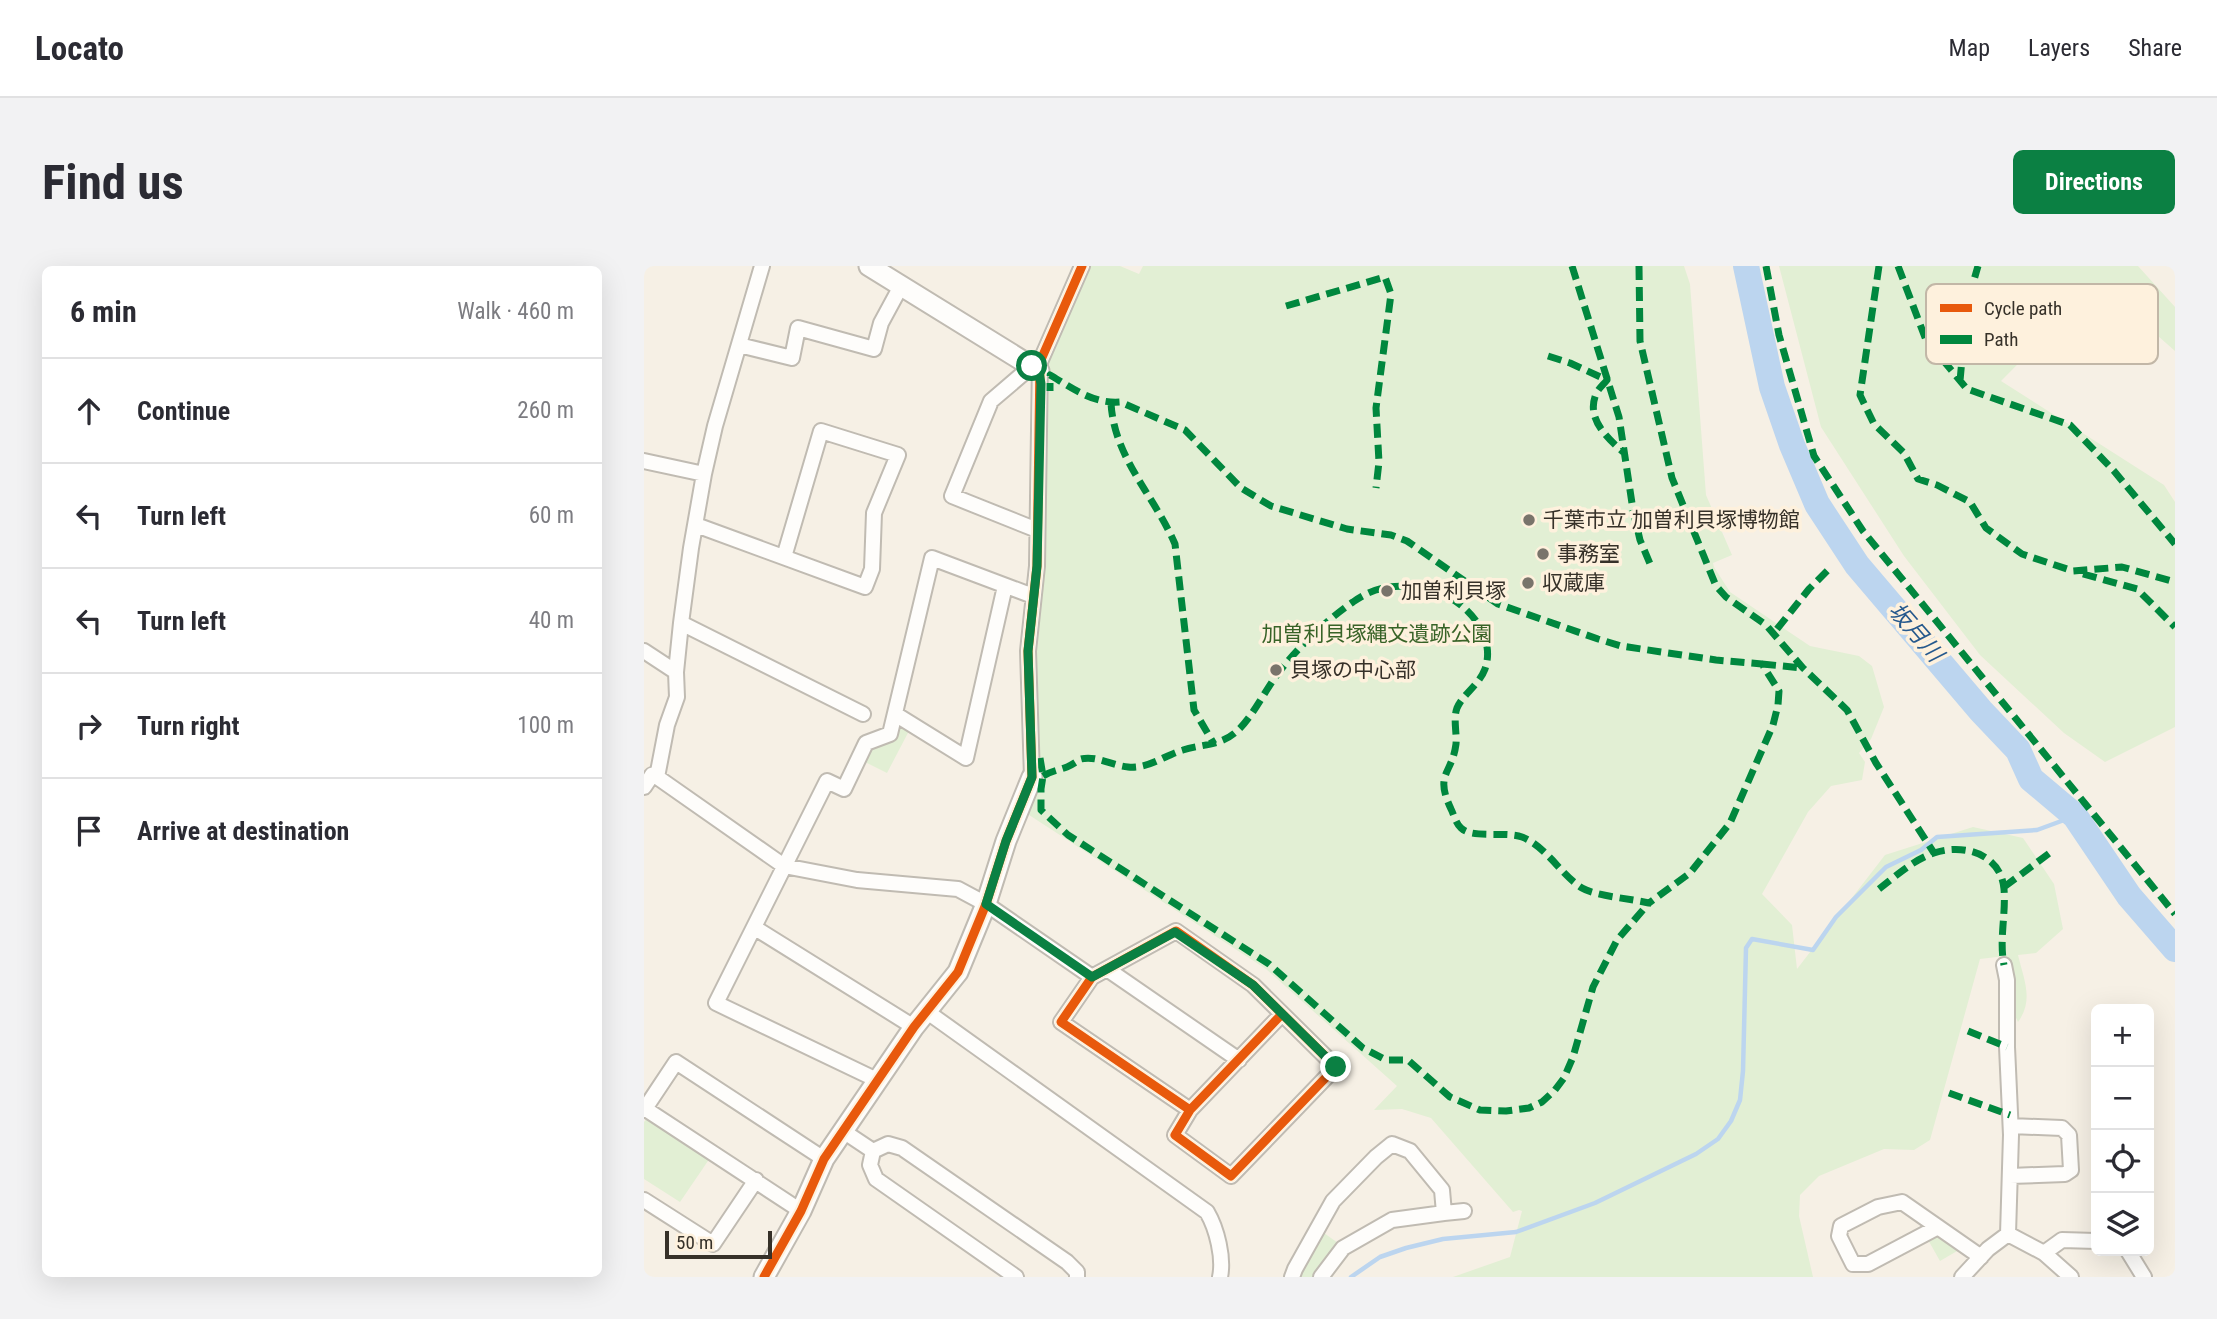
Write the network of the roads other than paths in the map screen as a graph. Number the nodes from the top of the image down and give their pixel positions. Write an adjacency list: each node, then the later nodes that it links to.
1 (762, 266): 5 (street)
2 (869, 266): 4 (street)
3 (1082, 266): 6 (street)
4 (901, 286): 5 (street); 6 (street)
5 (739, 345): 8 (street)
6 (1035, 369): 10 (street); 10 (street)
7 (644, 461): 8 (street)
8 (704, 474): 9 (street)
9 (695, 525): 11 (street); 14 (street)
10 (1037, 530): 13 (street)
11 (784, 557): 11 (street)
12 (1005, 586): 13 (street); 17 (street); 17 (street)
13 (1034, 596): 20 (street)
14 (681, 623): 16 (street); 18 (street)
15 (644, 651): 16 (street)
16 (676, 672): 19 (street)
17 (895, 713): 22 (street)
18 (863, 714)
19 (657, 777): 21 (street); 22 (street)
20 (1032, 777): 23 (street)
21 (644, 787)
22 (784, 866): 23 (street); 24 (street)
23 (986, 904): 27 (street); 28 (street)
24 (755, 928): 30 (street); 32 (street)
25 (2004, 965): 35 (street)
26 (1107, 969): 27 (street); 29 (street); 31 (street)
27 (1092, 977): 34 (street)
28 (926, 1010): 30 (street); 54 (street)
29 (1282, 1014): 31 (street); 34 (street)
30 (914, 1027): 32 (street)
31 (1239, 1060): 34 (street)
32 (877, 1080): 36 (street)
33 (644, 1109): 38 (street); 40 (street)
34 (1190, 1110)
35 (2011, 1126): 39 (street); 39 (street)
36 (843, 1131): 37 (street); 38 (street)
37 (873, 1151): 52 (street); 53 (street)
38 (824, 1159): 42 (street)
39 (2010, 1176): 46 (street)
40 (756, 1180): 41 (street); 42 (street)
41 (644, 1200)
42 (801, 1211): 51 (street)
43 (1464, 1212): 44 (street)
44 (1444, 1213): 55 (street); 56 (street)
45 (1938, 1227): 45 (street); 50 (street)
46 (2008, 1234): 48 (street); 50 (street)
47 (2091, 1241): 48 (street)
48 (2043, 1253): 58 (street)
49 (2131, 1256): 59 (street)
50 (1980, 1257): 57 (street)
51 (764, 1277)
52 (1016, 1277)
53 (1077, 1277)
54 (1220, 1277)
55 (1292, 1277)
56 (1321, 1277)
57 (1962, 1277)
58 (2071, 1277)
59 (2144, 1277)

